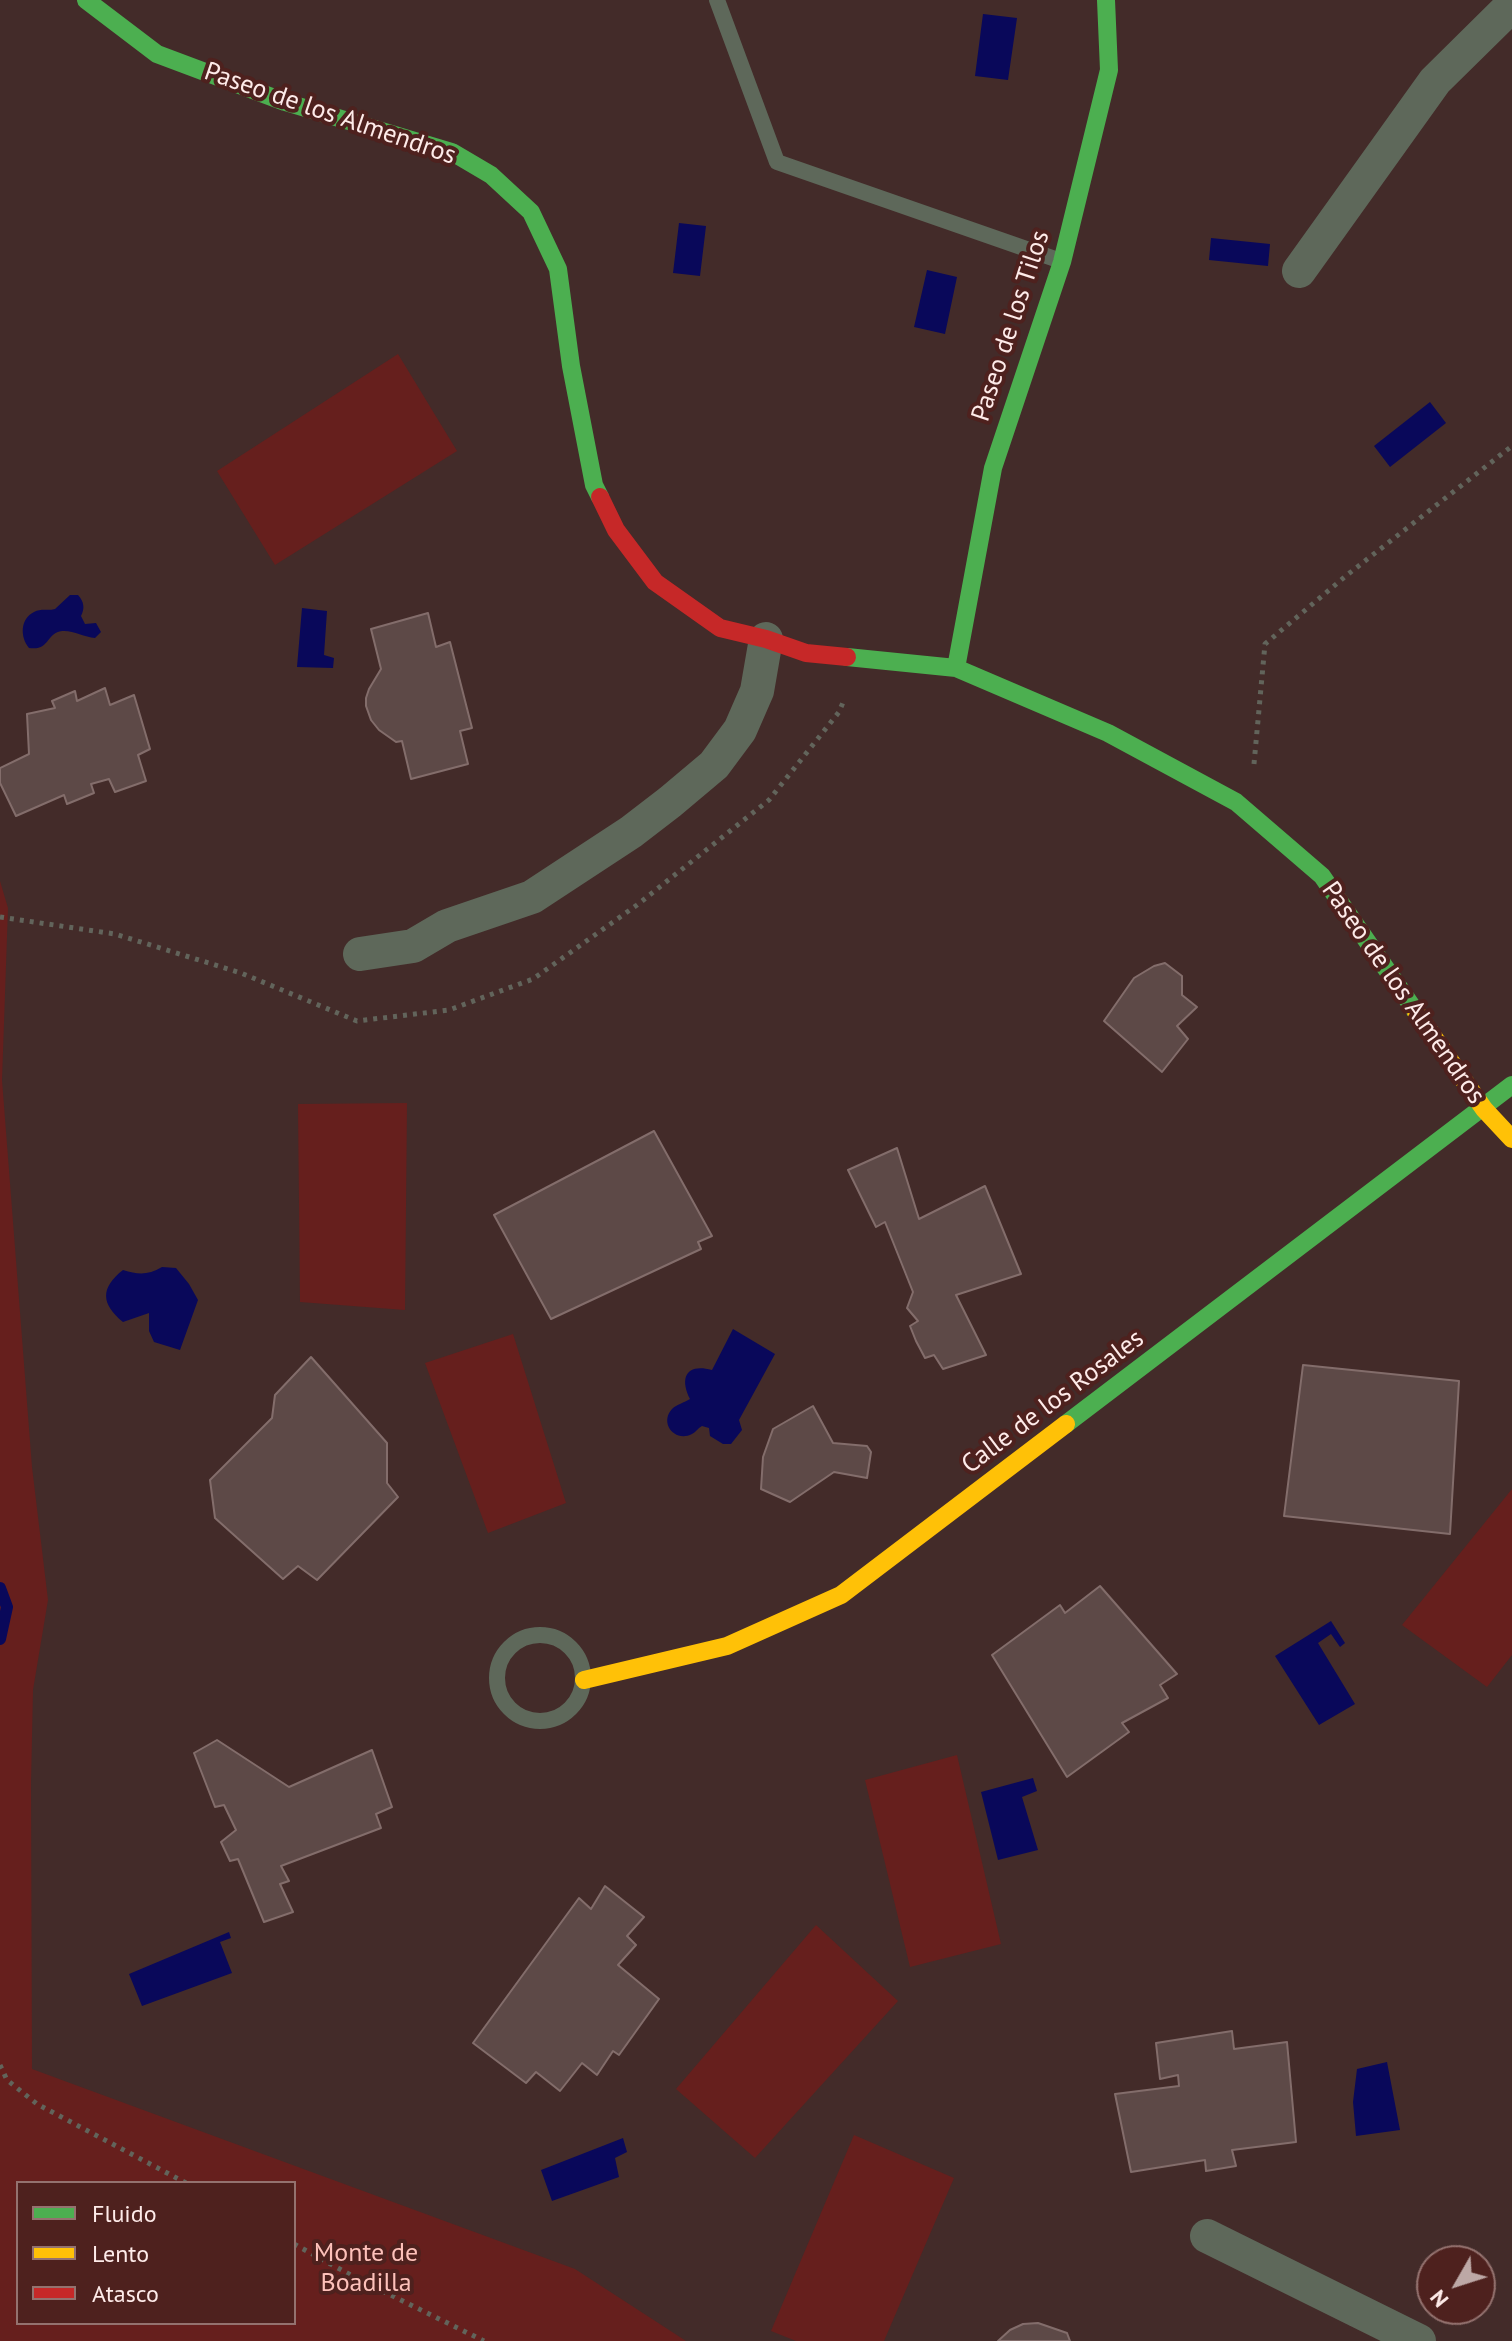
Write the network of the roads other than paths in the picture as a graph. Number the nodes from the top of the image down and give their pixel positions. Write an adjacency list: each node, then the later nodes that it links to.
1 (86, 0): 7 (street, Paseo de los Almendros)
2 (717, 0): 5 (lane)
3 (1106, 0): 5 (street, Paseo de los Tilos)
4 (1512, 5): 6 (street)
5 (1062, 262): 8 (street, Paseo de los Tilos)
6 (1299, 271)
7 (766, 639): 8 (street, Paseo de los Almendros); 9 (street)
8 (956, 668): 11 (street, Paseo de los Almendros)
9 (360, 954)
10 (1512, 1085): 11 (street, Calle de los Rosales)
11 (1484, 1109): 12 (street, Paseo de los Almendros); 13 (street, Calle de los Rosales)
12 (1512, 1139)
13 (584, 1680): 13 (lane)
14 (1207, 2236): 15 (street)
15 (1419, 2341)

